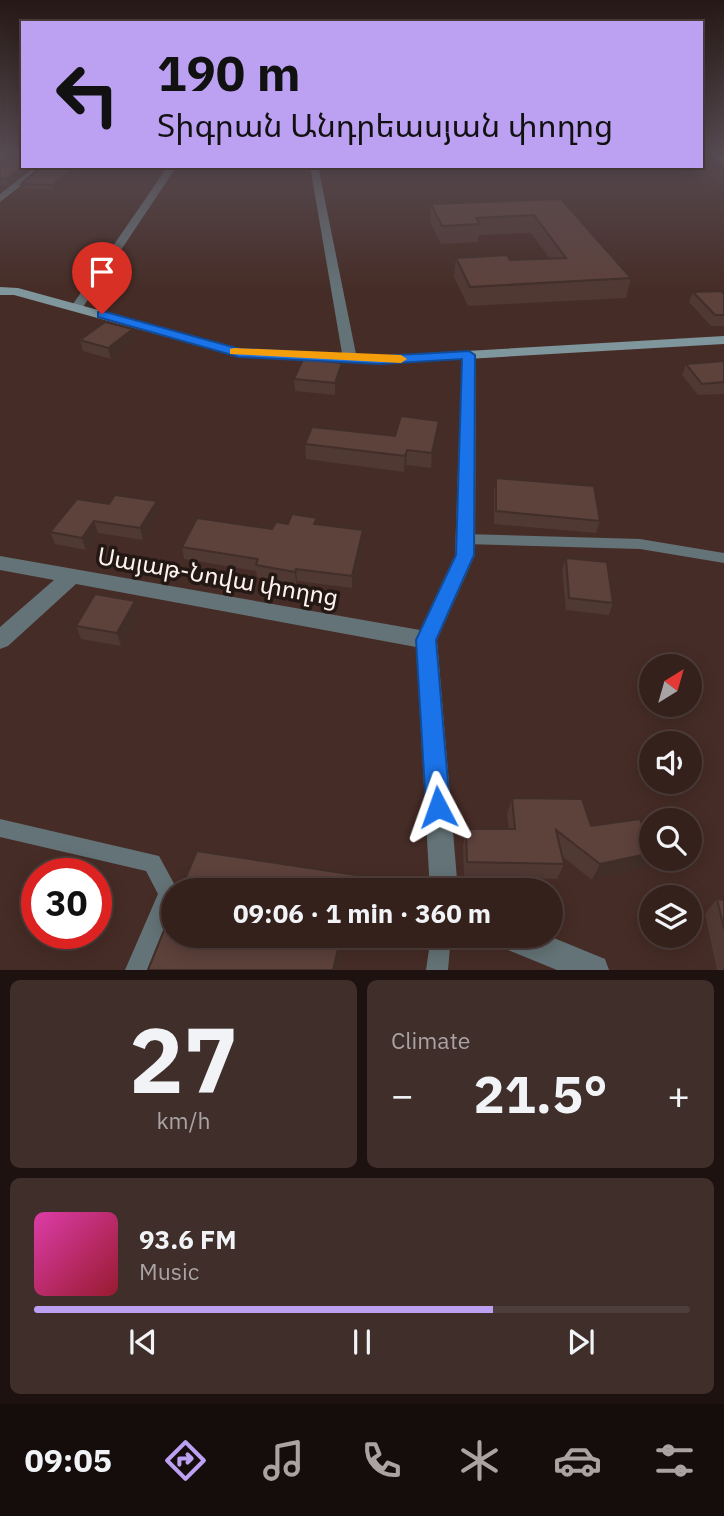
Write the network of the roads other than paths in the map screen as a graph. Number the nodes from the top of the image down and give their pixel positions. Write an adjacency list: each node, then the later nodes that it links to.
1 (150, 199): 4 (street)
2 (320, 199): 7 (street)
3 (0, 291): 4 (main road)
4 (77, 307): 7 (main road)
5 (724, 340): 6 (main road)
6 (469, 355): 7 (main road); 8 (street)
7 (350, 359)
8 (465, 539): 9 (lane); 13 (street)
9 (724, 558)
10 (0, 563): 11 (street, Սայաթ-Նովա փողոց)
11 (72, 576): 12 (street); 13 (street, Սայաթ-Նովա փողոց)
12 (0, 640)
13 (426, 640): 15 (street)
14 (0, 828): 18 (lane)
15 (443, 878)
16 (440, 948): 19 (lane)
17 (541, 948): 20 (street)
18 (136, 970)
19 (437, 970)
20 (594, 970)

